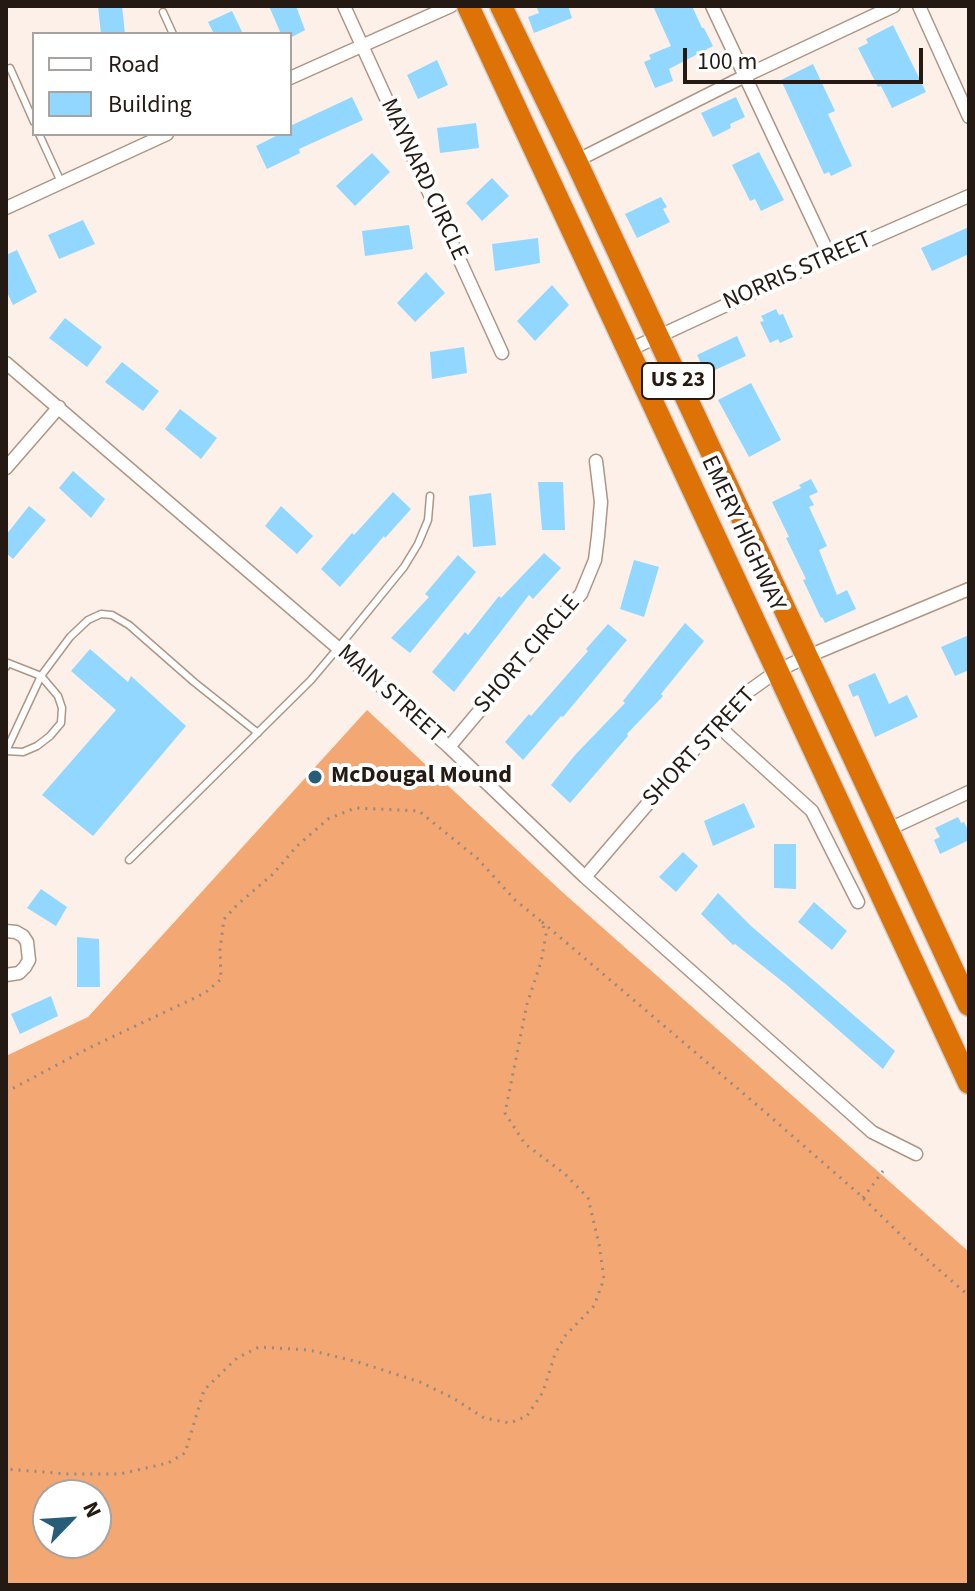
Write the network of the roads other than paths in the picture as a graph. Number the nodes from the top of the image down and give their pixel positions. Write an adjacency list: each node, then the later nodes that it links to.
1 (344, 6): 10 (street, MAYNARD CIRCLE)
2 (451, 6): 10 (street)
3 (468, 6): 24 (highway, EMERY HIGHWAY / US 23)
4 (501, 6): 18 (highway, EMERY HIGHWAY / US 23)
5 (712, 6): 12 (street)
6 (894, 6): 12 (street)
7 (919, 6): 14 (street)
8 (163, 12): 9 (lane)
9 (172, 32)
10 (362, 46): 13 (street); 25 (street, MAYNARD CIRCLE)
11 (10, 68): 15 (lane)
12 (745, 76): 18 (street); 22 (street)
13 (292, 77)
14 (969, 117)
15 (32, 118)
16 (40, 136): 19 (lane)
17 (163, 136): 19 (street)
18 (576, 161): 23 (highway, EMERY HIGHWAY / US 23)
19 (61, 182): 21 (street)
20 (969, 196): 22 (street, NORRIS STREET)
21 (6, 208)
22 (830, 257): 23 (street, NORRIS STREET)
23 (657, 336): 24 (street, NORRIS STREET); 33 (highway, EMERY HIGHWAY / US 23)
24 (629, 350): 35 (highway, EMERY HIGHWAY / US 23)
25 (502, 353)
26 (6, 363): 27 (street, MAIN STREET)
27 (59, 407): 29 (street); 32 (street, MAIN STREET)
28 (596, 461): 39 (street, SHORT CIRCLE)
29 (6, 468)
30 (430, 496): 32 (lane)
31 (969, 589): 33 (street, SHORT STREET)
32 (338, 648): 38 (lane); 39 (street, MAIN STREET)
33 (806, 657): 35 (street, SHORT STREET); 42 (highway, EMERY HIGHWAY / US 23)
34 (6, 667): 36 (lane)
35 (777, 671): 37 (street, SHORT STREET); 49 (highway, EMERY HIGHWAY / US 23)
36 (41, 676): 38 (lane); 40 (lane); 40 (lane)
37 (716, 724): 44 (street, SHORT STREET); 45 (street)
38 (258, 733): 43 (lane)
39 (449, 747): 44 (street, MAIN STREET)
40 (6, 751)
41 (969, 792): 42 (street)
42 (887, 830): 48 (highway, EMERY HIGHWAY / US 23)
43 (129, 860)
44 (585, 877): 50 (street, MAIN STREET)
45 (858, 902)
46 (6, 931): 47 (street)
47 (6, 975)
48 (969, 1004)
49 (969, 1083)
50 (916, 1154)

